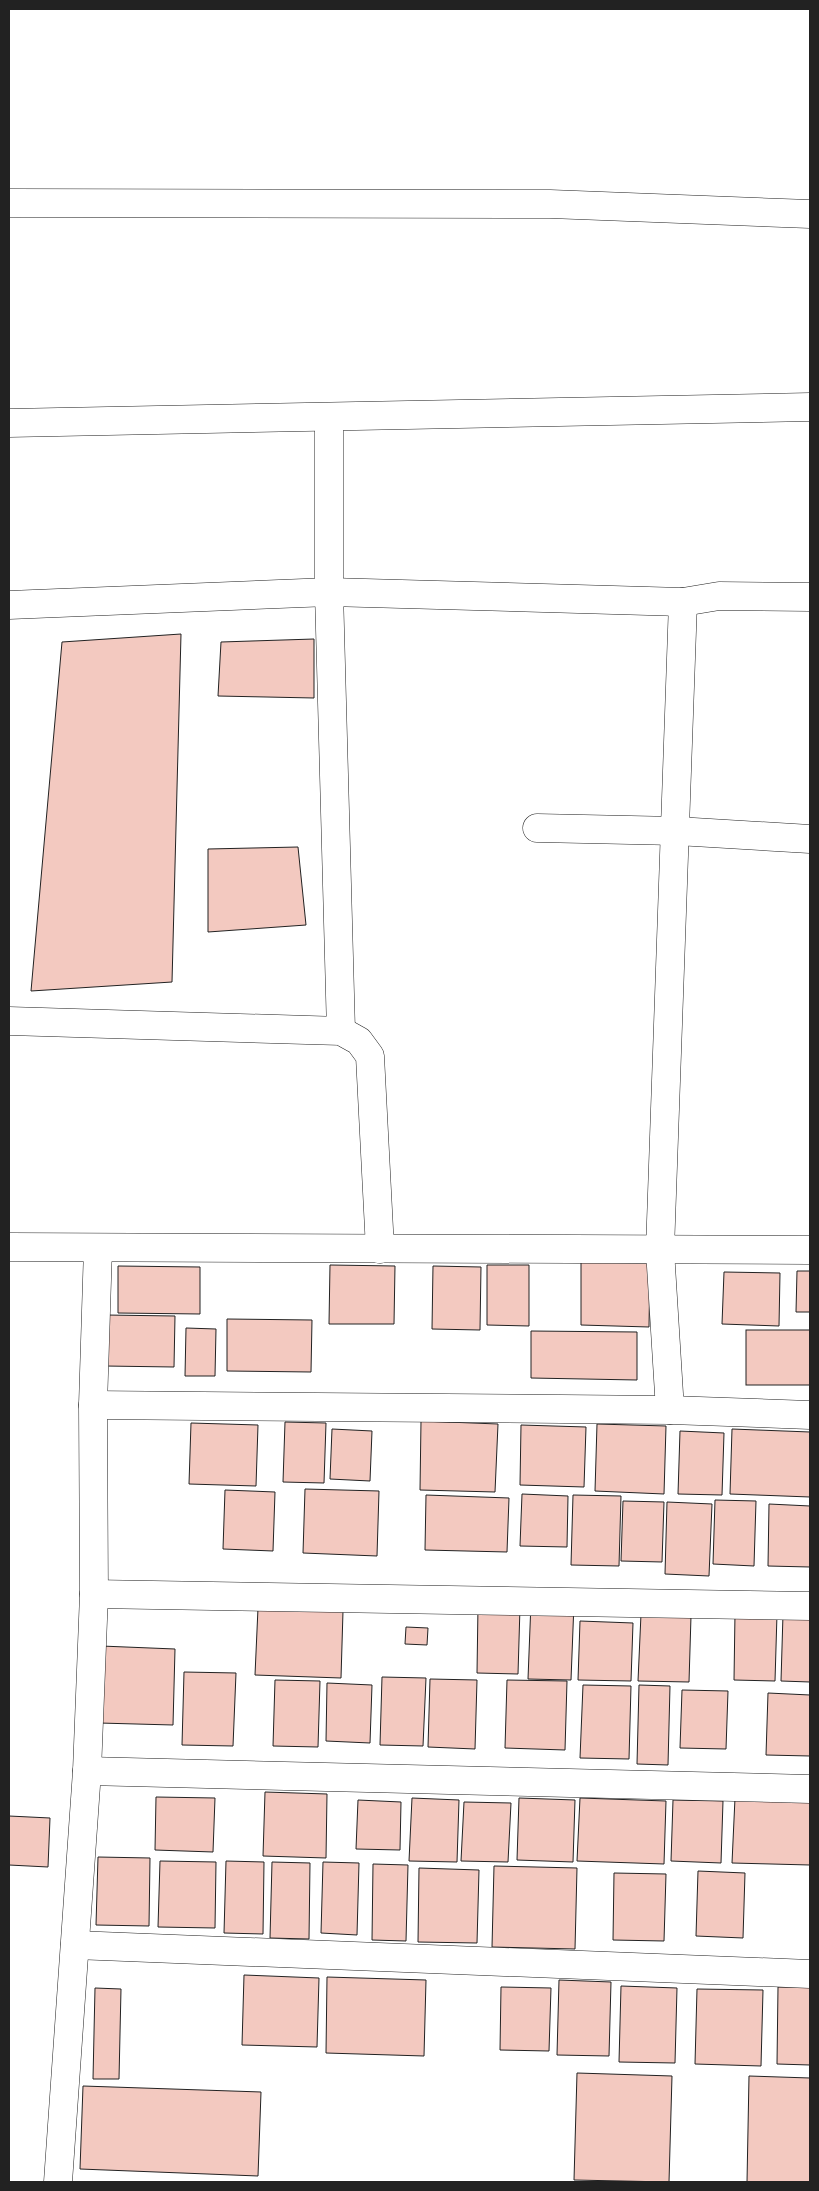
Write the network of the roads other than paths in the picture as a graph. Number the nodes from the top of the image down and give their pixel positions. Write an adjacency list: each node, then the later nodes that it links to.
1 (9, 203): 2 (street)
2 (810, 214)
3 (810, 407): 4 (street)
4 (329, 417): 5 (street); 6 (street)
5 (9, 423)
6 (329, 592): 8 (street); 9 (street); 14 (street)
7 (810, 597): 8 (street)
8 (683, 602): 11 (street)
9 (9, 605)
10 (537, 828): 11 (street)
11 (677, 831): 12 (street); 18 (street)
12 (810, 839)
13 (9, 1021): 14 (street)
14 (341, 1031): 17 (street)
15 (9, 1248): 16 (street)
16 (98, 1248): 17 (street); 20 (street)
17 (380, 1249): 18 (street)
18 (660, 1250): 19 (street); 21 (street)
19 (810, 1250)
20 (93, 1405): 21 (street); 23 (street)
21 (670, 1410): 22 (street)
22 (810, 1415)
23 (94, 1594): 24 (street); 25 (street)
24 (810, 1606)
25 (87, 1770): 26 (street); 27 (street)
26 (810, 1789)
27 (75, 1945): 28 (street); 29 (street)
28 (810, 1974)
29 (58, 2182)

